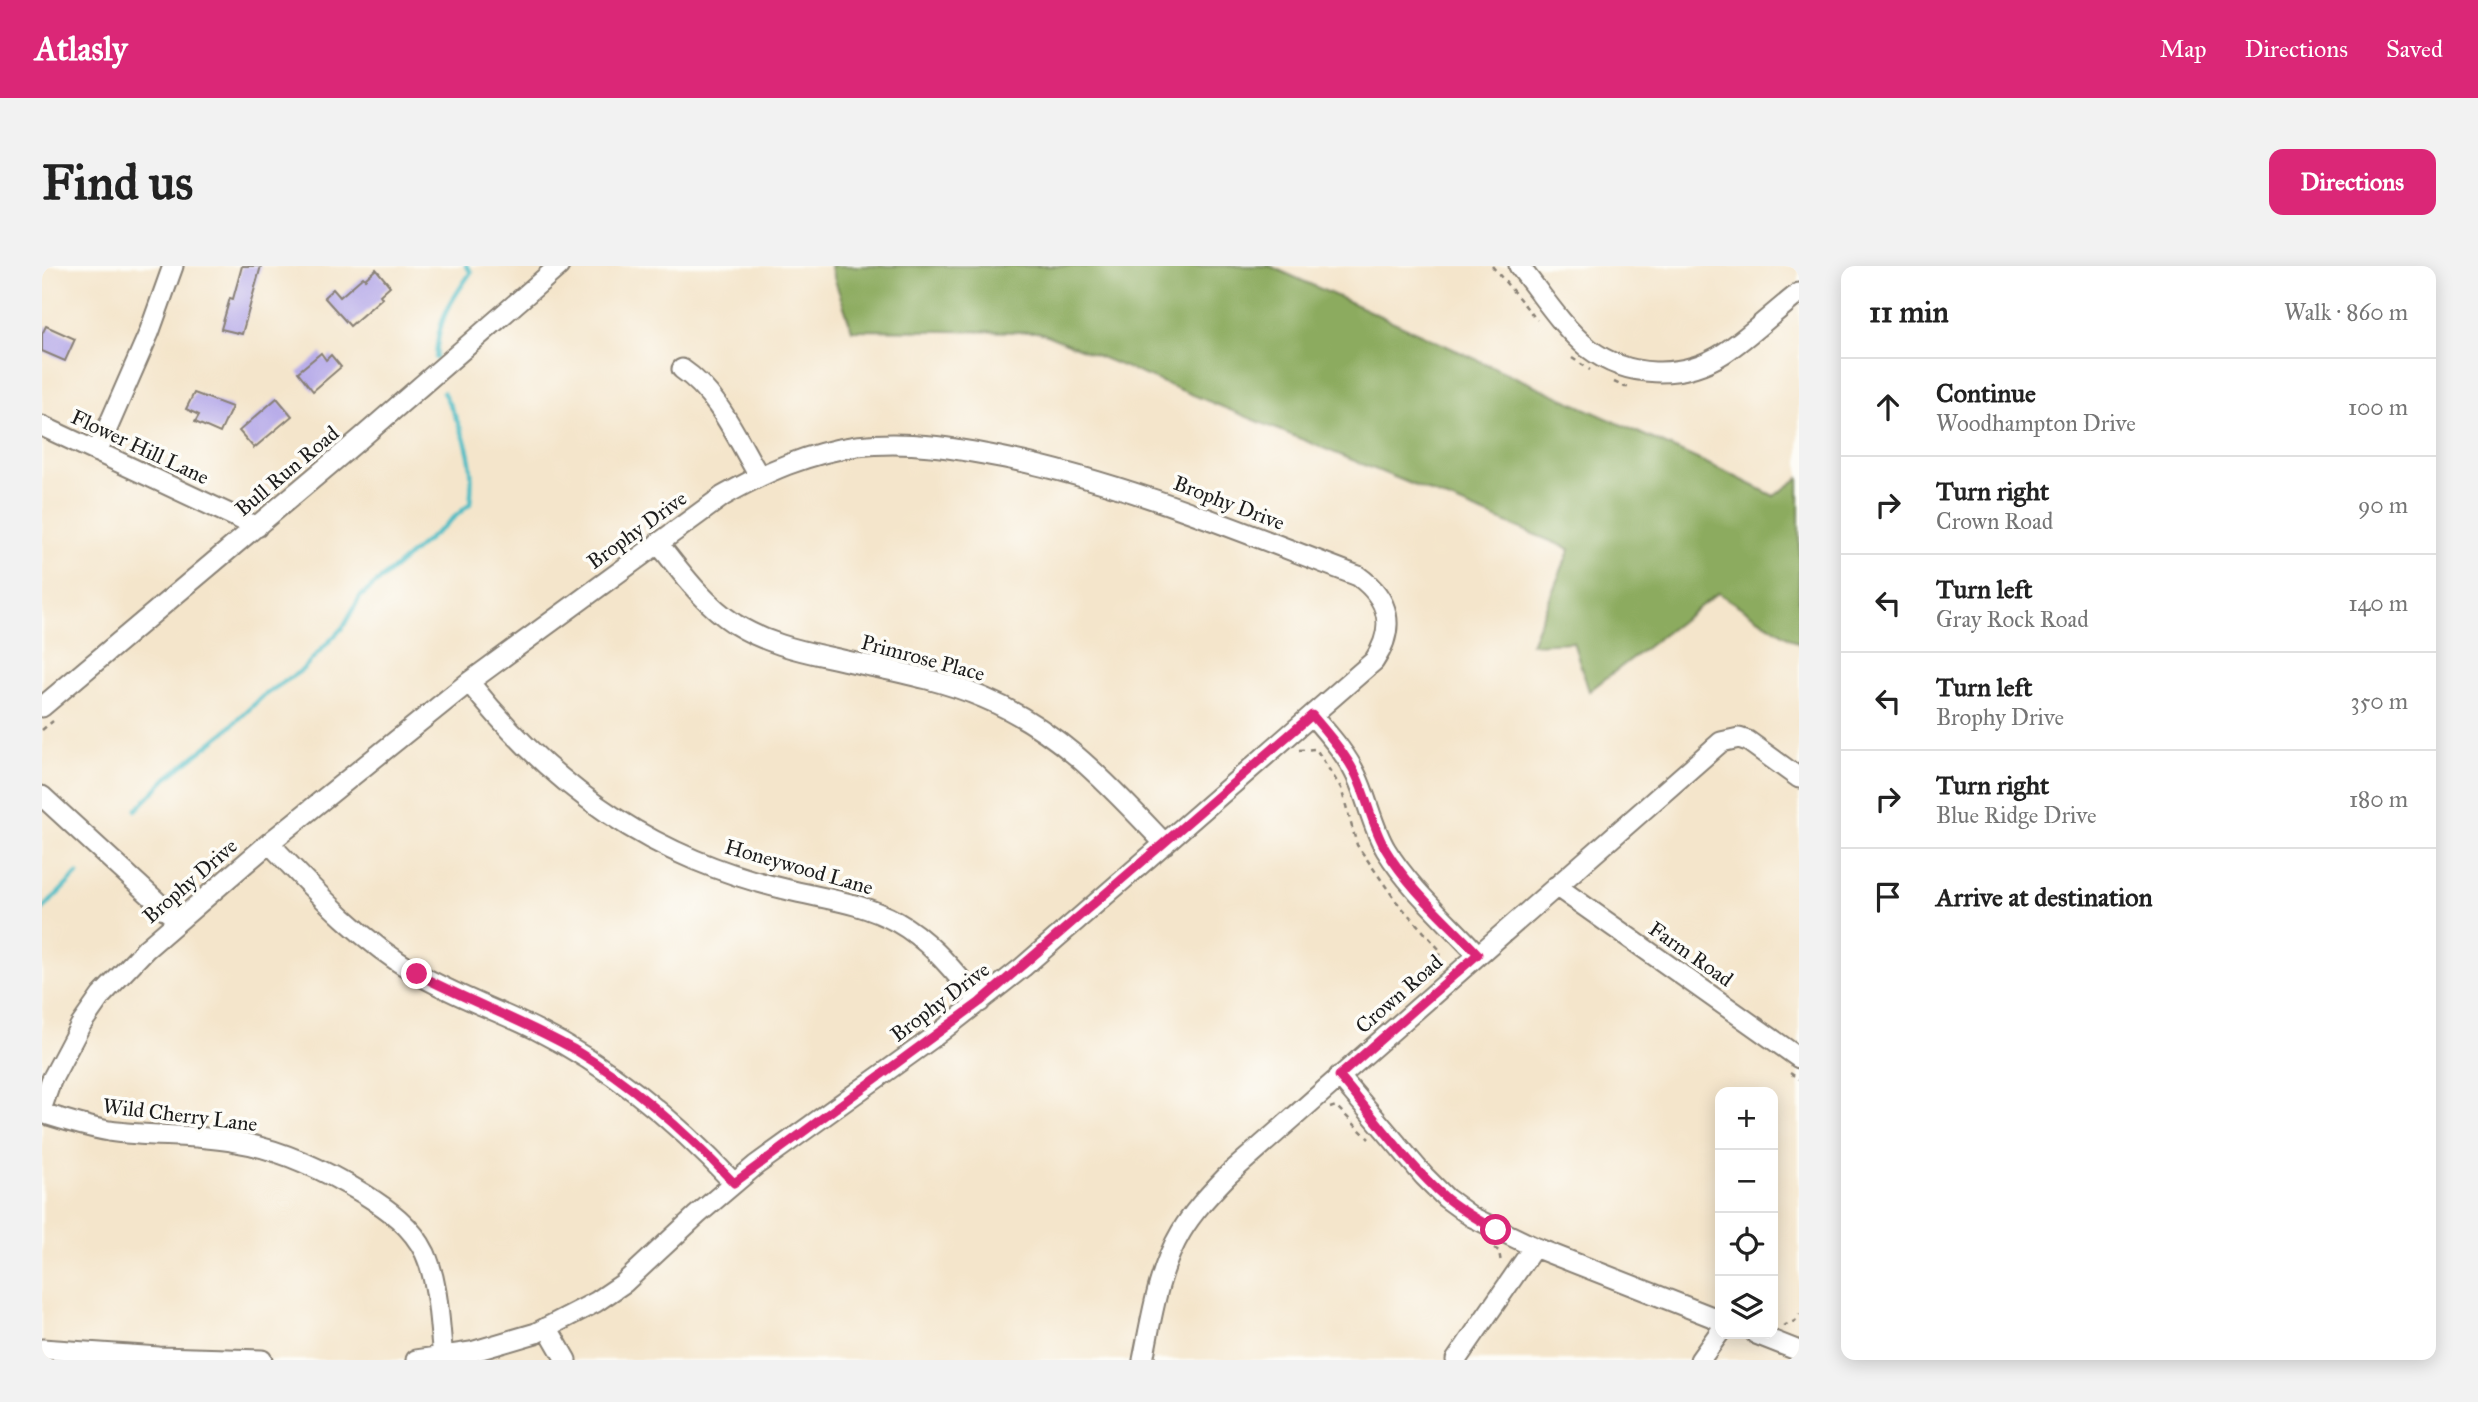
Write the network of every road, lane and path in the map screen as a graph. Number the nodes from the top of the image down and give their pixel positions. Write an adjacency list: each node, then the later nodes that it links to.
1 (173, 266): 13 (street)
2 (559, 266): 15 (street, Bull Run Road)
3 (1492, 266): 6 (path)
4 (1518, 266): 5 (street)
5 (1799, 293)
6 (1543, 327)
7 (1566, 352): 9 (path)
8 (682, 369): 14 (street)
9 (1591, 371)
10 (1614, 382): 11 (path)
11 (1638, 387)
12 (42, 426): 13 (street, Flower Hill Lane)
13 (97, 452): 15 (street, Flower Hill Lane)
14 (759, 475): 16 (street, Brophy Drive); 19 (street, Brophy Drive)
15 (257, 527): 18 (street, Bull Run Road)
16 (658, 543): 17 (street, Brophy Drive); 24 (street, Primrose Place)
17 (469, 681): 23 (street, Brophy Drive); 29 (street, Honeywood Lane)
18 (42, 707)
19 (1312, 715): 24 (street, Brophy Drive); 27 (street)
20 (1295, 750): 28 (path)
21 (1799, 778): 25 (street, Crown Road)
22 (42, 796): 26 (street)
23 (270, 843): 26 (street, Brophy Drive); 37 (street)
24 (1165, 844): 29 (street, Brophy Drive)
25 (1556, 886): 27 (street, Crown Road); 30 (street, Farm Road)
26 (178, 921): 33 (street, Brophy Drive)
27 (1478, 954): 31 (street, Crown Road)
28 (1417, 985)
29 (980, 1002): 37 (street, Brophy Drive)
30 (1793, 1065): 32 (path)
31 (1339, 1076): 39 (street); 53 (street, Crown Road)
32 (1799, 1079)
33 (42, 1107)
34 (1323, 1111): 36 (path)
35 (42, 1113): 49 (street, Wild Cherry Lane)
36 (1376, 1147)
37 (734, 1183): 43 (street, Brophy Drive)
38 (1491, 1245): 40 (path)
39 (1534, 1247): 42 (street); 54 (street)
40 (1503, 1273)
41 (1799, 1314): 44 (path)
42 (1715, 1318)
43 (547, 1327): 49 (street, Brophy Drive); 52 (street)
44 (1778, 1328)
45 (1715, 1339): 55 (street)
46 (1769, 1339): 48 (street)
47 (42, 1349): 50 (street)
48 (1799, 1351)
49 (443, 1357): 51 (street, Brophy Drive)
50 (262, 1360)
51 (416, 1360)
52 (566, 1360)
53 (1143, 1360)
54 (1456, 1360)
55 (1700, 1360)

